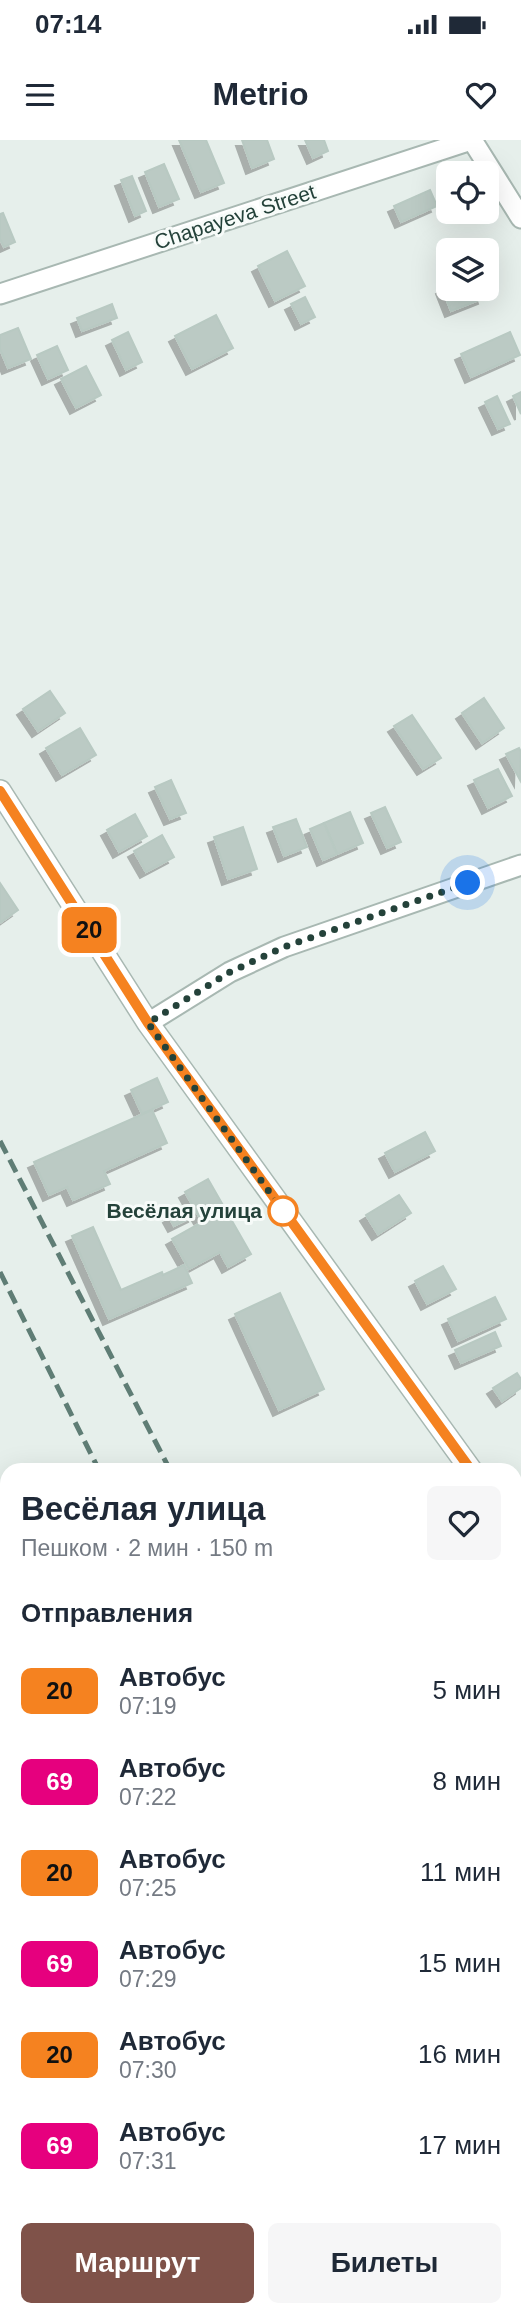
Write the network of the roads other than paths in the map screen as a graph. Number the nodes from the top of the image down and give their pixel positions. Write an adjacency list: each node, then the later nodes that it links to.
1 (471, 140): 2 (street); 3 (street, Chapayeva Street)
2 (521, 218)
3 (0, 294)
4 (0, 791): 6 (street)
5 (521, 865): 6 (street)
6 (148, 1023): 7 (street)
7 (466, 1463)

